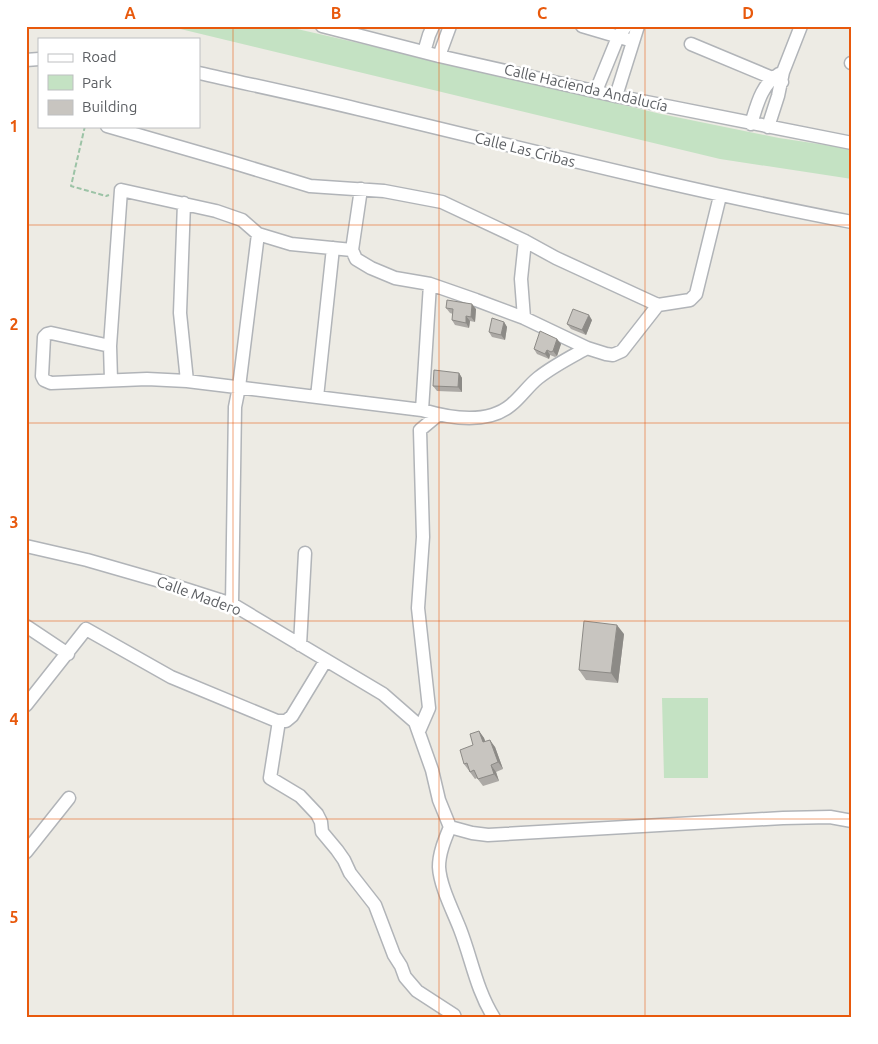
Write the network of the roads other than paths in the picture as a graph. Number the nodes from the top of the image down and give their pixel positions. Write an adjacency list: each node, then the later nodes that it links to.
1 (322, 26): 11 (street, Calle Hacienda Andalucía)
2 (433, 26): 11 (street)
3 (582, 26): 8 (street)
4 (626, 26): 8 (street)
5 (638, 26): 9 (street)
6 (801, 26): 14 (street)
7 (449, 27): 12 (street)
8 (618, 37): 9 (street); 16 (street)
9 (633, 42): 17 (street)
10 (691, 44): 14 (street)
11 (424, 52): 12 (street, Calle Hacienda Andalucía)
12 (439, 56): 16 (street, Calle Hacienda Andalucía)
13 (200, 73): 24 (street, Calle Las Cribas)
14 (780, 77): 15 (street); 18 (street)
15 (764, 90): 18 (street); 19 (street)
16 (596, 91): 17 (street, Calle Hacienda Andalucía)
17 (616, 96): 19 (street, Calle Hacienda Andalucía)
18 (778, 96): 20 (street)
19 (751, 124): 20 (street, Calle Hacienda Andalucía)
20 (768, 127): 22 (street, Calle Hacienda Andalucía)
21 (114, 128): 23 (street)
22 (852, 143)
23 (361, 189): 28 (street); 30 (street)
24 (720, 196): 26 (street, Calle Las Cribas); 32 (street)
25 (184, 203): 27 (street); 34 (street); 37 (street)
26 (852, 222)
27 (258, 234): 29 (street); 38 (street)
28 (525, 241): 32 (street); 33 (street)
29 (333, 248): 30 (street); 39 (street)
30 (352, 250): 31 (street)
31 (430, 284): 33 (street); 40 (street)
32 (658, 305): 35 (street)
33 (524, 318): 35 (street)
34 (110, 346): 36 (street); 36 (street)
35 (587, 348): 41 (street)
36 (111, 380): 37 (street)
37 (187, 381): 38 (street)
38 (240, 387): 39 (street); 44 (street)
39 (317, 397): 40 (street)
40 (422, 410): 41 (street)
41 (438, 415): 51 (street)
42 (26, 546): 44 (street, Calle Madero)
43 (305, 552): 46 (street)
44 (232, 604): 46 (street, Calle Madero)
45 (26, 626): 47 (street)
46 (300, 645): 48 (street, Calle Madero)
47 (68, 654): 49 (street); 50 (street)
48 (326, 660): 50 (street); 51 (street, Calle Madero)
49 (26, 705)
50 (279, 721): 56 (street)
51 (419, 731): 54 (street)
52 (69, 798): 55 (street)
53 (852, 821): 54 (street)
54 (450, 827): 57 (street)
55 (26, 852)
56 (455, 1018)
57 (494, 1018)

